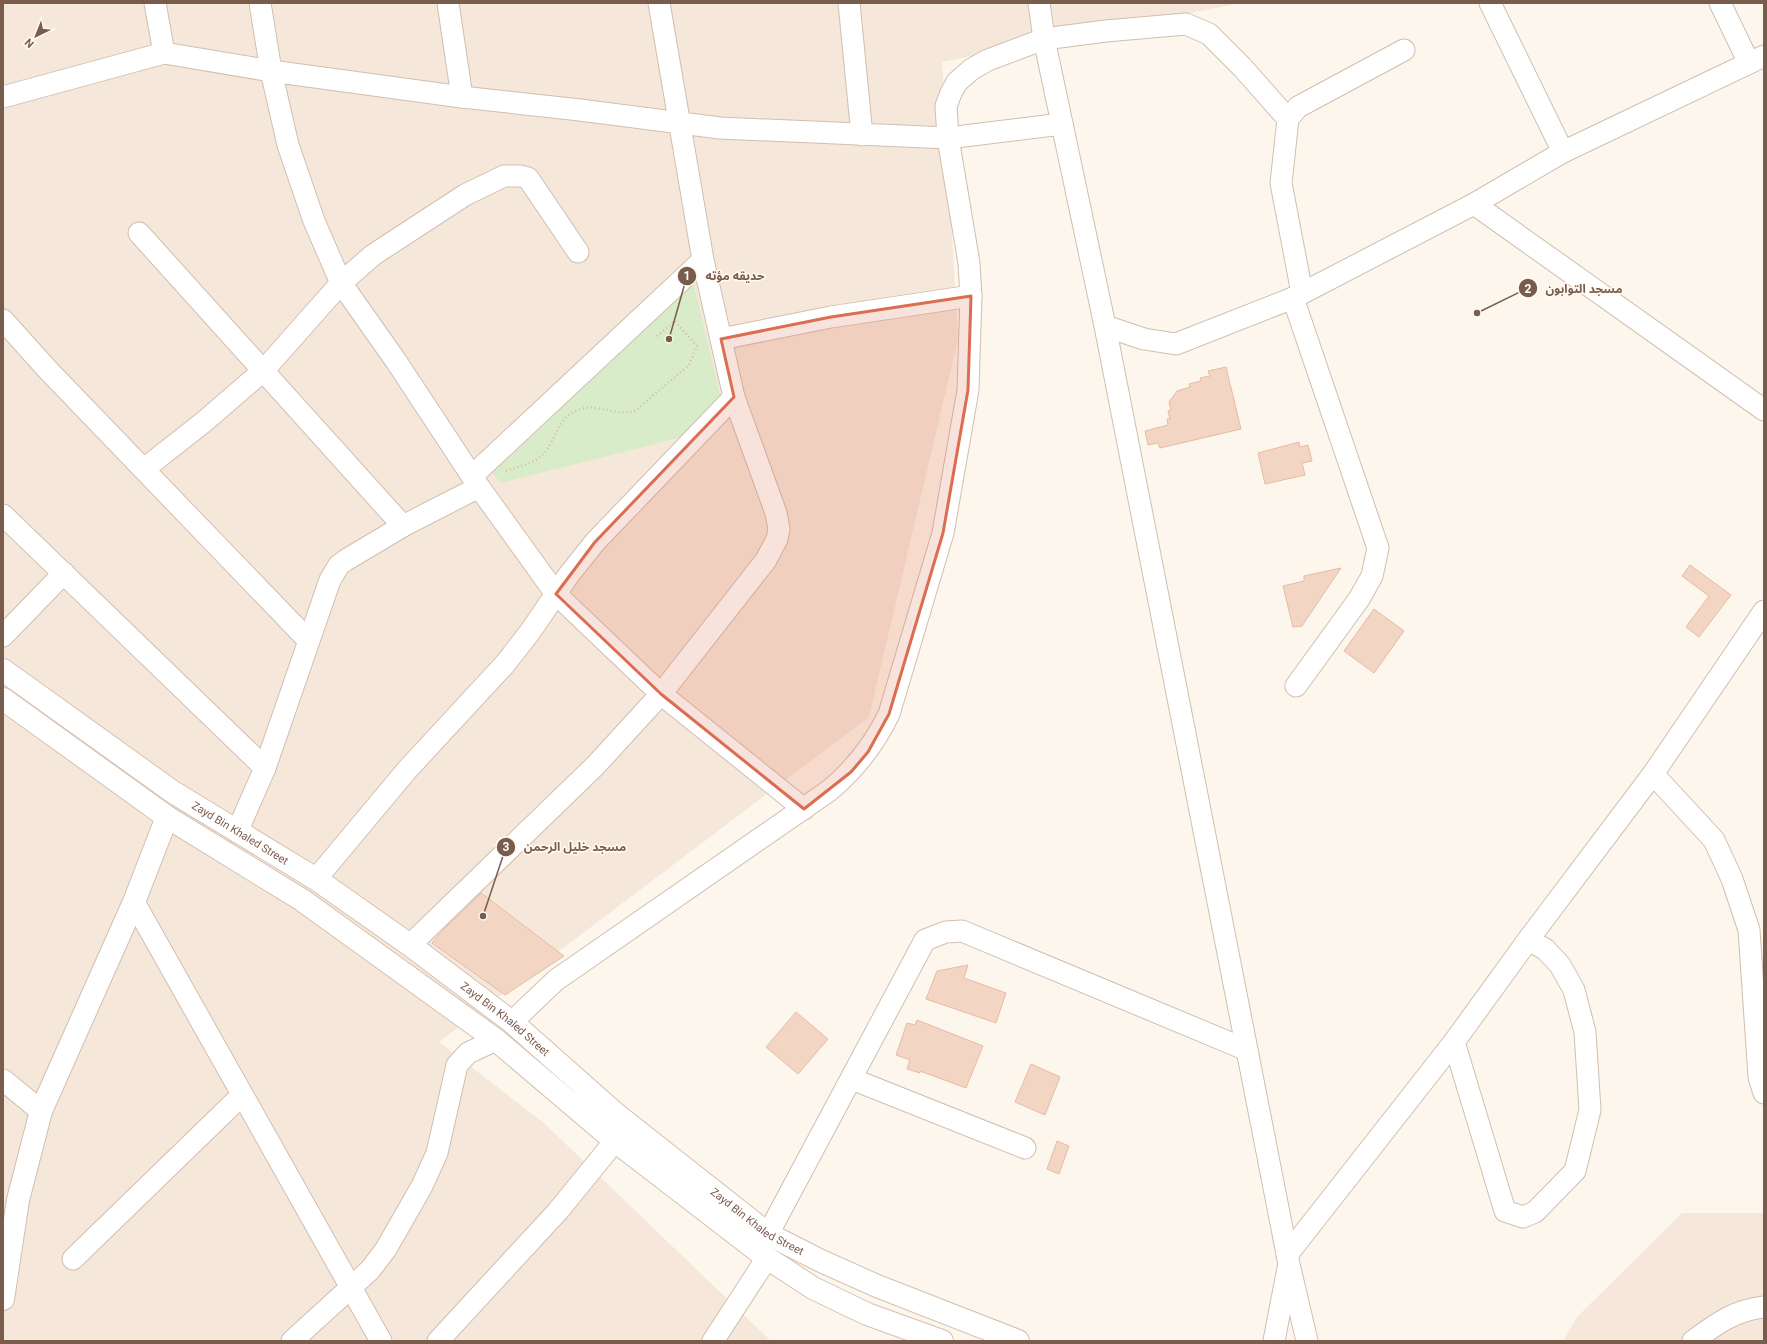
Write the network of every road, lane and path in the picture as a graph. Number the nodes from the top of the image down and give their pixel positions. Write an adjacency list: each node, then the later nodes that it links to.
1 (155, 3): 11 (street)
2 (260, 3): 13 (street)
3 (448, 3): 15 (street)
4 (659, 3): 17 (street)
5 (849, 3): 19 (street)
6 (1039, 3): 9 (street)
7 (1490, 3): 21 (street)
8 (1720, 3): 12 (street)
9 (1044, 39): 16 (street); 18 (street); 20 (street)
10 (1404, 50): 16 (street)
11 (164, 53): 13 (street); 14 (street)
12 (1756, 59): 21 (street)
13 (271, 71): 15 (street); 26 (street)
14 (3, 97)
15 (462, 97): 17 (street)
16 (1288, 119): 27 (street)
17 (680, 123): 19 (street); 25 (street)
18 (1062, 124): 20 (street); 30 (street)
19 (862, 135): 20 (street)
20 (948, 138): 28 (street)
21 (1563, 152): 22 (street)
22 (1474, 204): 27 (street); 35 (street)
23 (138, 233): 33 (street)
24 (578, 252): 26 (street)
25 (703, 260): 32 (street); 38 (street)
26 (341, 283): 33 (street); 38 (street)
27 (1298, 295): 30 (street); 47 (street)
28 (971, 296): 32 (street); 52 (street)
29 (3, 320): 36 (street)
30 (1105, 326): 62 (street)
31 (656, 337): 37 (path)
32 (721, 339): 34 (street)
33 (264, 370): 36 (street); 40 (street)
34 (734, 397): 42 (street); 48 (street)
35 (1764, 410)
36 (144, 468): 45 (street)
37 (502, 473)
38 (476, 481): 40 (street); 42 (street)
39 (3, 515): 41 (street)
40 (403, 526): 45 (street)
41 (64, 573): 44 (street); 50 (street)
42 (556, 594): 48 (street); 55 (street)
43 (1764, 611): 51 (street)
44 (3, 636)
45 (308, 640): 50 (street)
46 (3, 670): 54 (main road, Zayd Bin Khaled Street)
47 (1296, 686)
48 (661, 694): 52 (street); 58 (street)
49 (3, 699): 53 (main road, Zayd Bin Khaled Street)
50 (265, 768): 54 (street)
51 (1653, 774): 57 (street); 65 (street)
52 (804, 809): 59 (street)
53 (167, 817): 56 (main road); 60 (main road, Zayd Bin Khaled Street)
54 (236, 832): 55 (main road, Zayd Bin Khaled Street)
55 (316, 879): 58 (main road, Zayd Bin Khaled Street)
56 (134, 902): 66 (street); 67 (main road)
57 (1528, 940): 61 (street); 61 (street)
58 (410, 945): 59 (main road, Zayd Bin Khaled Street)
59 (512, 1022): 70 (main road, Zayd Bin Khaled Street)
60 (496, 1040): 68 (main road, Zayd Bin Khaled Street); 74 (street)
61 (1454, 1042): 73 (street)
62 (1247, 1050): 63 (street); 73 (street)
63 (852, 1079): 69 (street); 70 (street)
64 (3, 1080): 67 (street)
65 (1764, 1093)
66 (242, 1095): 72 (street); 74 (street)
67 (41, 1110): 75 (main road)
68 (615, 1141): 71 (main road, Zayd Bin Khaled Street); 79 (street)
69 (1025, 1148)
70 (768, 1234): 82 (main road, Zayd Bin Khaled Street)
71 (767, 1258): 80 (street); 81 (main road, Zayd Bin Khaled Street)
72 (73, 1259)
73 (1288, 1259): 83 (street); 84 (street)
74 (351, 1288): 77 (street); 78 (street)
75 (3, 1299)
76 (1764, 1307): 85 (street)
77 (292, 1341)
78 (381, 1341)
79 (438, 1341)
80 (713, 1341)
81 (942, 1341)
82 (1018, 1341)
83 (1274, 1341)
84 (1307, 1341)
85 (1693, 1341)

